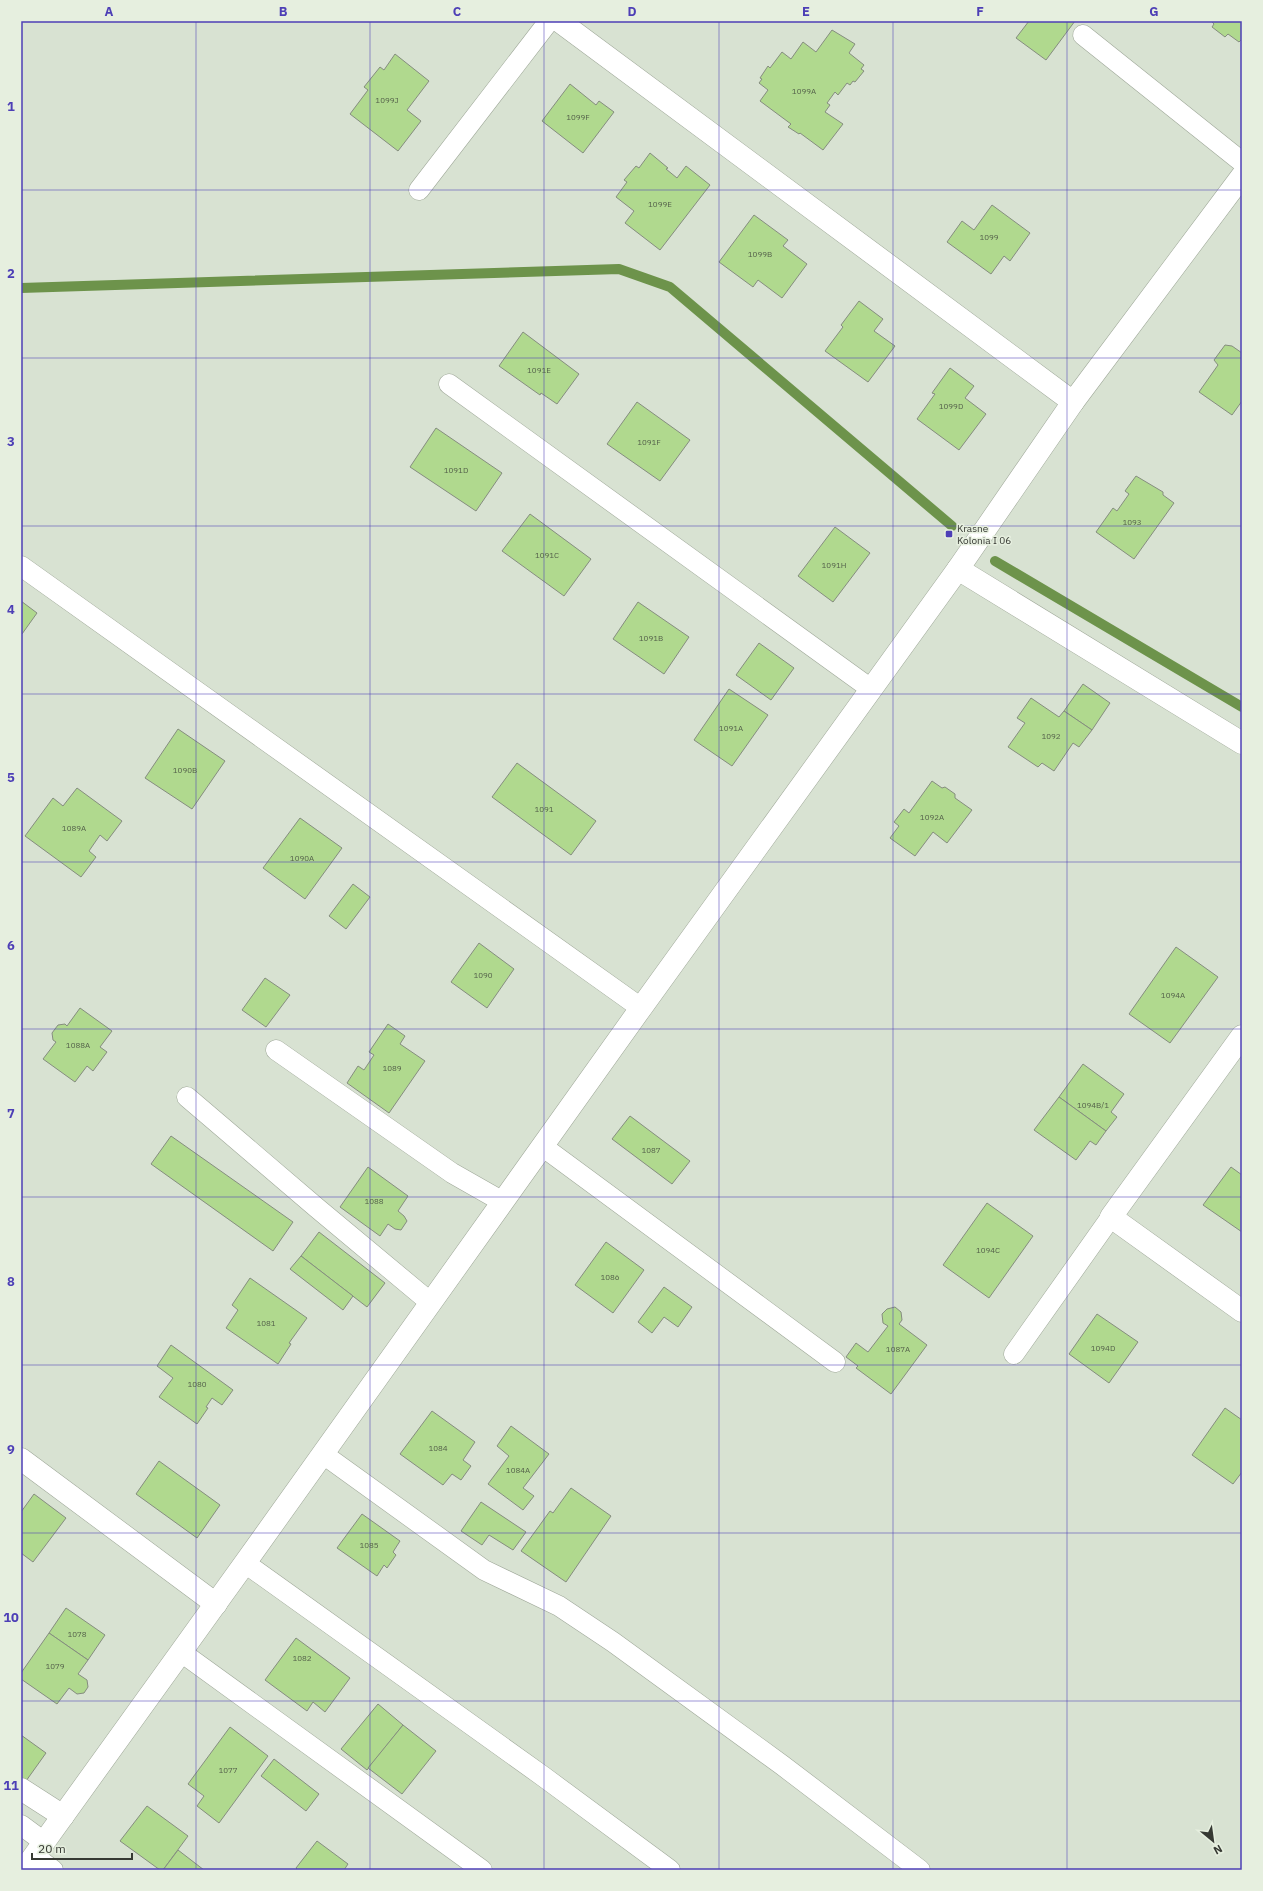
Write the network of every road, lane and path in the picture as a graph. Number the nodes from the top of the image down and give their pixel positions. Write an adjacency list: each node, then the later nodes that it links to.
1 (549, 21): 6 (lane)
2 (559, 21): 8 (street)
3 (1083, 35): 4 (lane)
4 (1242, 162)
5 (1242, 176): 8 (street)
6 (419, 190)
7 (449, 384): 11 (lane)
8 (1074, 402): 10 (street)
9 (21, 566): 13 (lane)
10 (958, 569): 11 (street); 12 (street)
11 (871, 689): 13 (street)
12 (1242, 743)
13 (640, 1008): 17 (street)
14 (1242, 1036): 19 (street)
15 (276, 1050): 18 (lane)
16 (187, 1097): 20 (lane)
17 (542, 1146): 18 (street); 23 (lane)
18 (503, 1202): 20 (street)
19 (1111, 1217): 21 (street); 22 (lane)
20 (431, 1302): 24 (street)
21 (1242, 1311)
22 (1014, 1354)
23 (835, 1362)
24 (323, 1454): 26 (street); 36 (lane)
25 (21, 1458): 27 (street)
26 (245, 1563): 27 (street); 35 (lane)
27 (216, 1604): 28 (street)
28 (181, 1652): 30 (street); 34 (lane)
29 (21, 1789): 30 (street)
30 (63, 1816): 32 (street)
31 (21, 1825): 32 (lane)
32 (34, 1856): 33 (lane)
33 (53, 1870)
34 (482, 1870)
35 (670, 1870)
36 (920, 1870)

